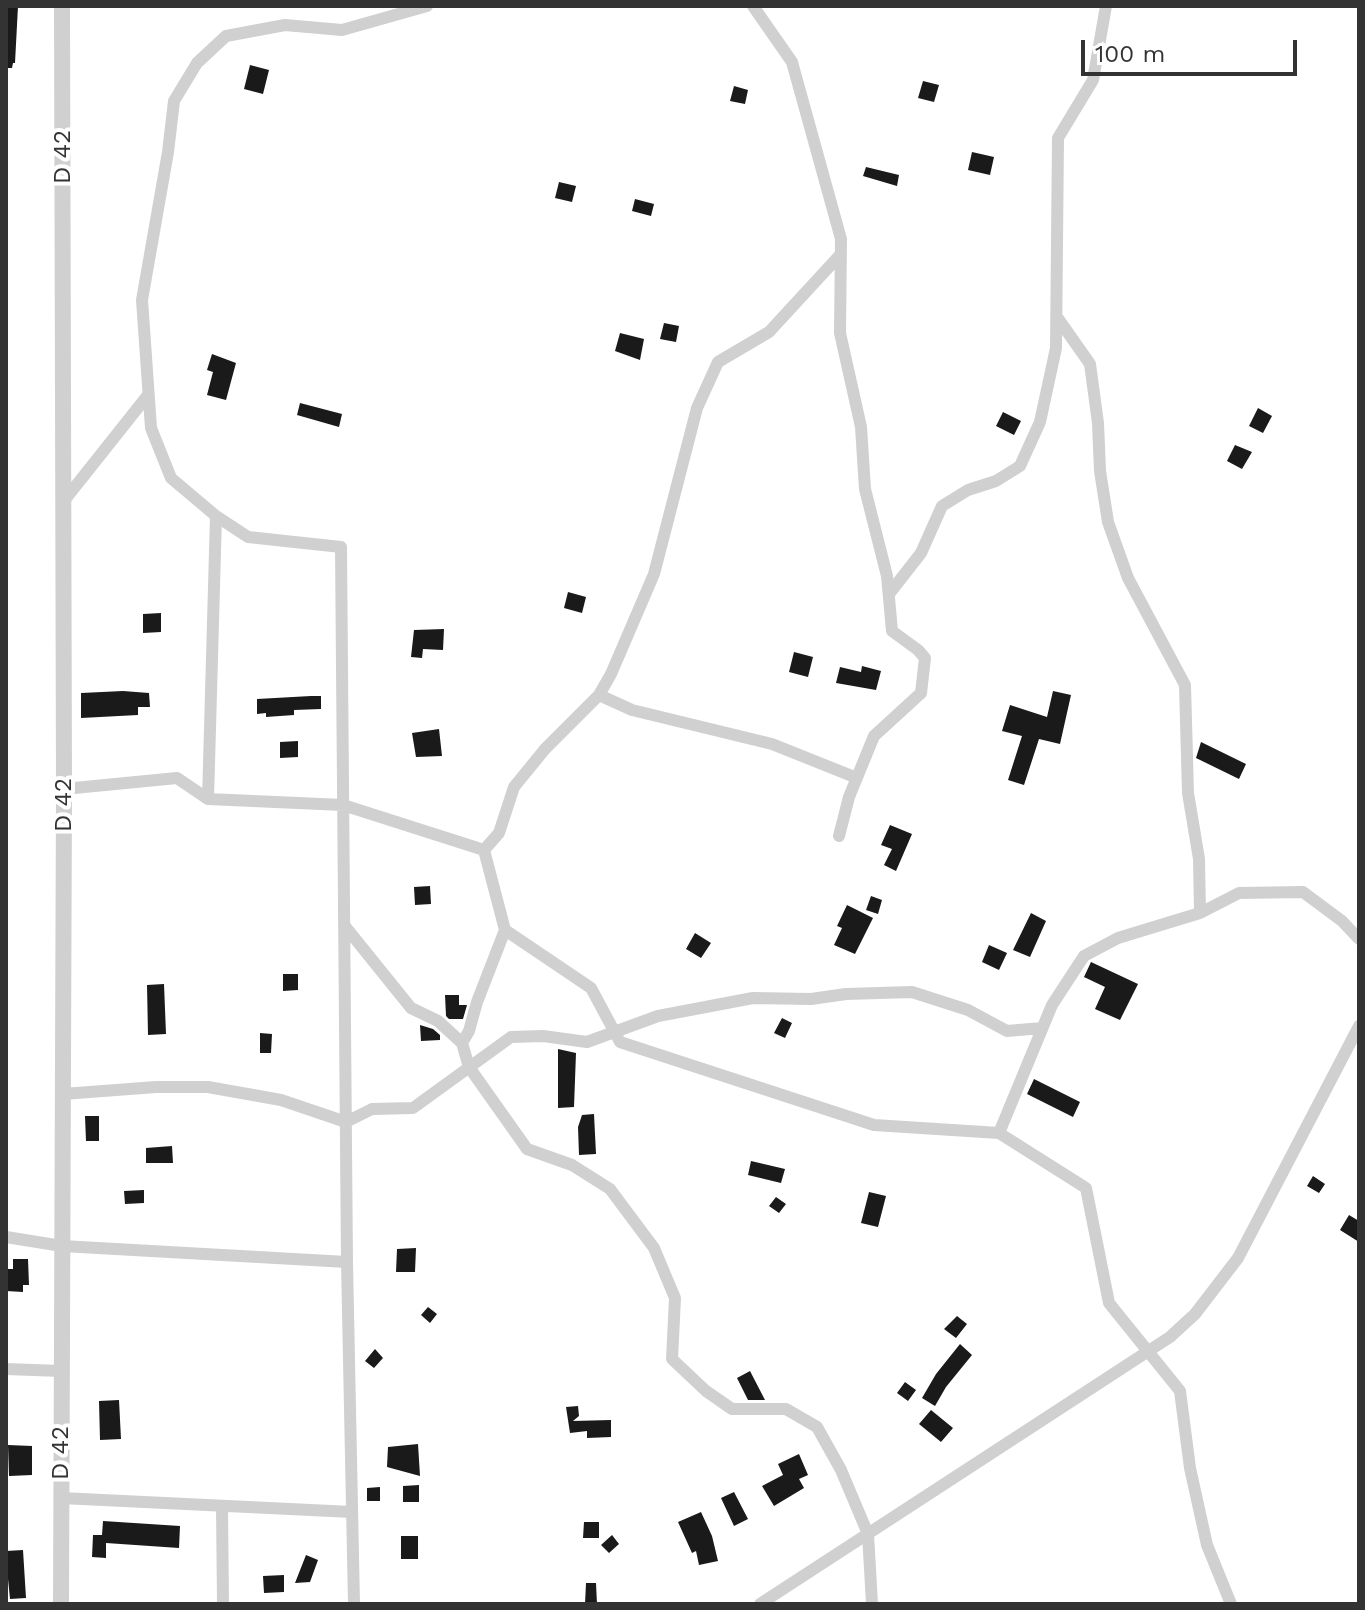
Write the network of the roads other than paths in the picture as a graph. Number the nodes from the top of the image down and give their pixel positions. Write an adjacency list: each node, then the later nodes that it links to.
1 (62, 6): 8 (street, D 42 / D 42)
2 (427, 6): 7 (street)
3 (753, 6): 5 (street)
4 (1106, 6): 6 (street)
5 (840, 255): 10 (street); 11 (street)
6 (1057, 317): 10 (street); 18 (street)
7 (148, 395): 8 (street); 9 (street)
8 (63, 502): 13 (street, D 42 / D 42)
9 (216, 516): 14 (street); 15 (street)
10 (889, 594): 12 (street)
11 (599, 695): 12 (street); 17 (street)
12 (857, 778): 16 (street)
13 (64, 789): 14 (street); 27 (street, D 42 / D 42)
14 (208, 799): 15 (street)
15 (343, 805): 17 (street); 19 (street)
16 (839, 836)
17 (484, 850): 20 (street)
18 (1200, 913): 21 (street); 23 (street)
19 (344, 925): 25 (street); 28 (street)
20 (505, 930): 24 (street); 25 (street)
21 (1359, 939)
22 (1359, 1026): 33 (street)
23 (1042, 1028): 24 (street); 29 (street)
24 (614, 1030): 26 (street); 29 (street)
25 (462, 1043): 26 (street)
26 (469, 1067): 28 (street); 39 (street)
27 (63, 1094): 28 (street); 31 (street, D 42 / D 42)
28 (346, 1122): 32 (street)
29 (999, 1133): 33 (street)
30 (6, 1237): 31 (street)
31 (62, 1246): 32 (street); 35 (street, D 42 / D 42)
32 (347, 1262): 38 (street)
33 (1149, 1350): 39 (street); 45 (street)
34 (6, 1369): 35 (street)
35 (61, 1371): 36 (street, D 42 / D 42)
36 (61, 1498): 37 (street); 40 (street, D 42 / D 42)
37 (222, 1507): 38 (street); 41 (street)
38 (352, 1512): 42 (street)
39 (868, 1534): 43 (street); 44 (street)
40 (61, 1604)
41 (223, 1604)
42 (354, 1604)
43 (760, 1604)
44 (872, 1604)
45 (1231, 1604)

